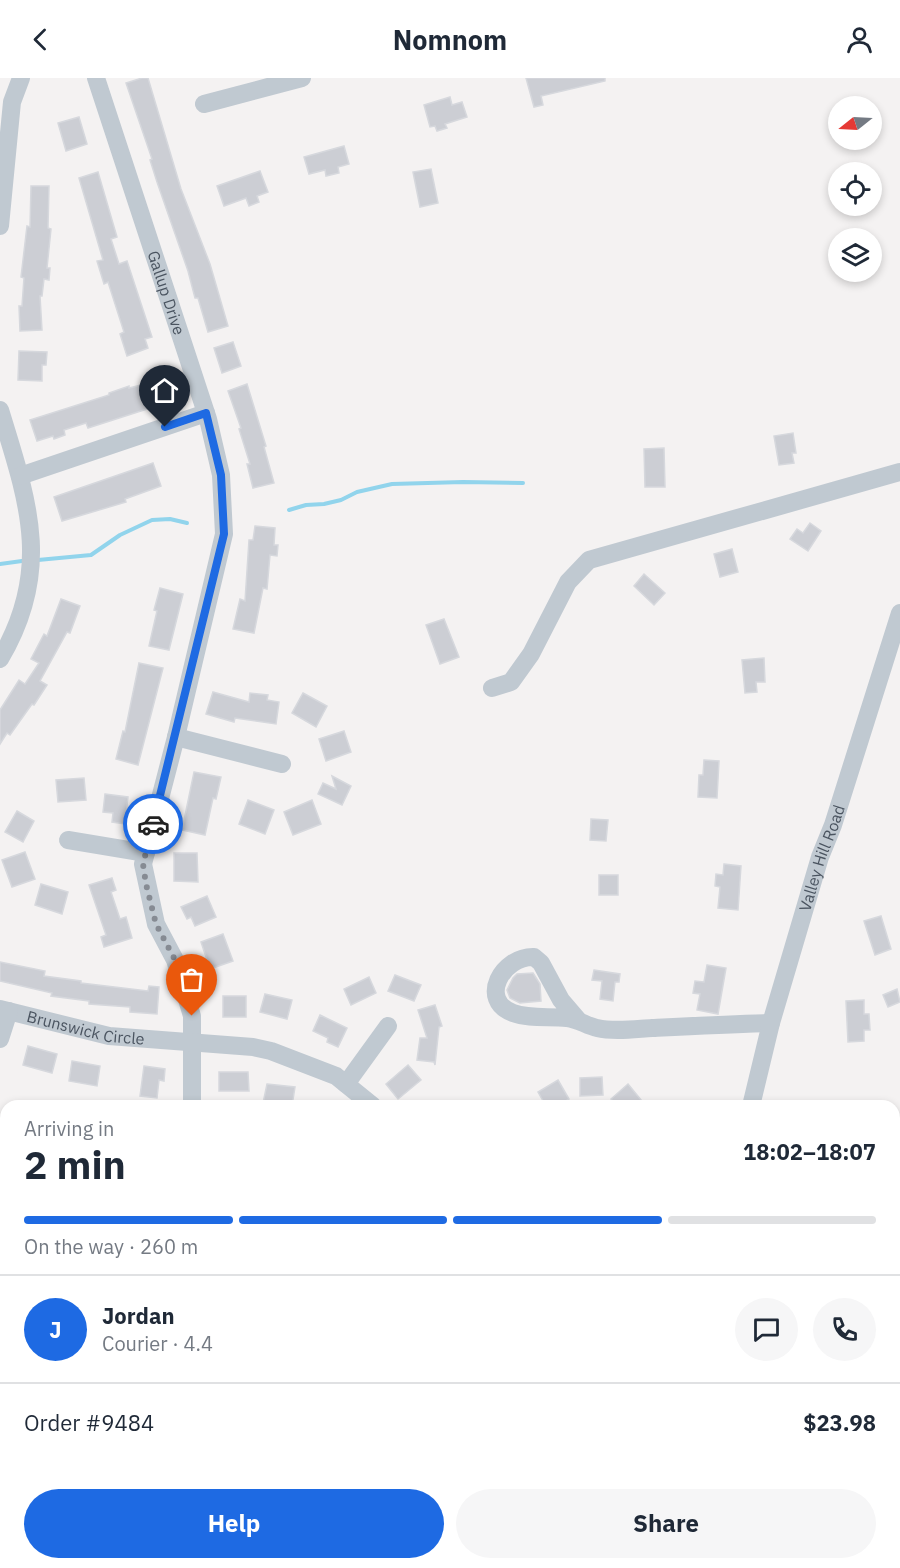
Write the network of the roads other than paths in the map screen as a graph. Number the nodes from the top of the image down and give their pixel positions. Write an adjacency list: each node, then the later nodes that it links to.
1 (21, 78): 5 (street)
2 (96, 78): 7 (street, Gallup Drive)
3 (302, 78): 4 (street)
4 (204, 104)
5 (0, 226)
6 (0, 410): 9 (street)
7 (206, 413): 9 (street); 13 (street, Gallup Drive)
8 (900, 472): 12 (street)
9 (20, 476): 11 (street)
10 (900, 613): 19 (street, Valley Hill Road)
11 (0, 659)
12 (492, 687)
13 (176, 737): 14 (street); 16 (street, Gallup Drive)
14 (282, 764)
15 (68, 840): 16 (street)
16 (146, 853): 22 (street, Gallup Drive)
17 (5, 1010): 21 (street); 22 (street, Brunswick Circle)
18 (579, 1021): 18 (street); 19 (street)
19 (771, 1023): 26 (street, Valley Hill Road)
20 (388, 1026): 23 (street)
21 (0, 1039)
22 (194, 1044): 23 (street, Brunswick Circle); 24 (street, Gallup Drive)
23 (346, 1084): 25 (street, Brunswick Circle)
24 (192, 1100)
25 (366, 1100)
26 (752, 1100)

